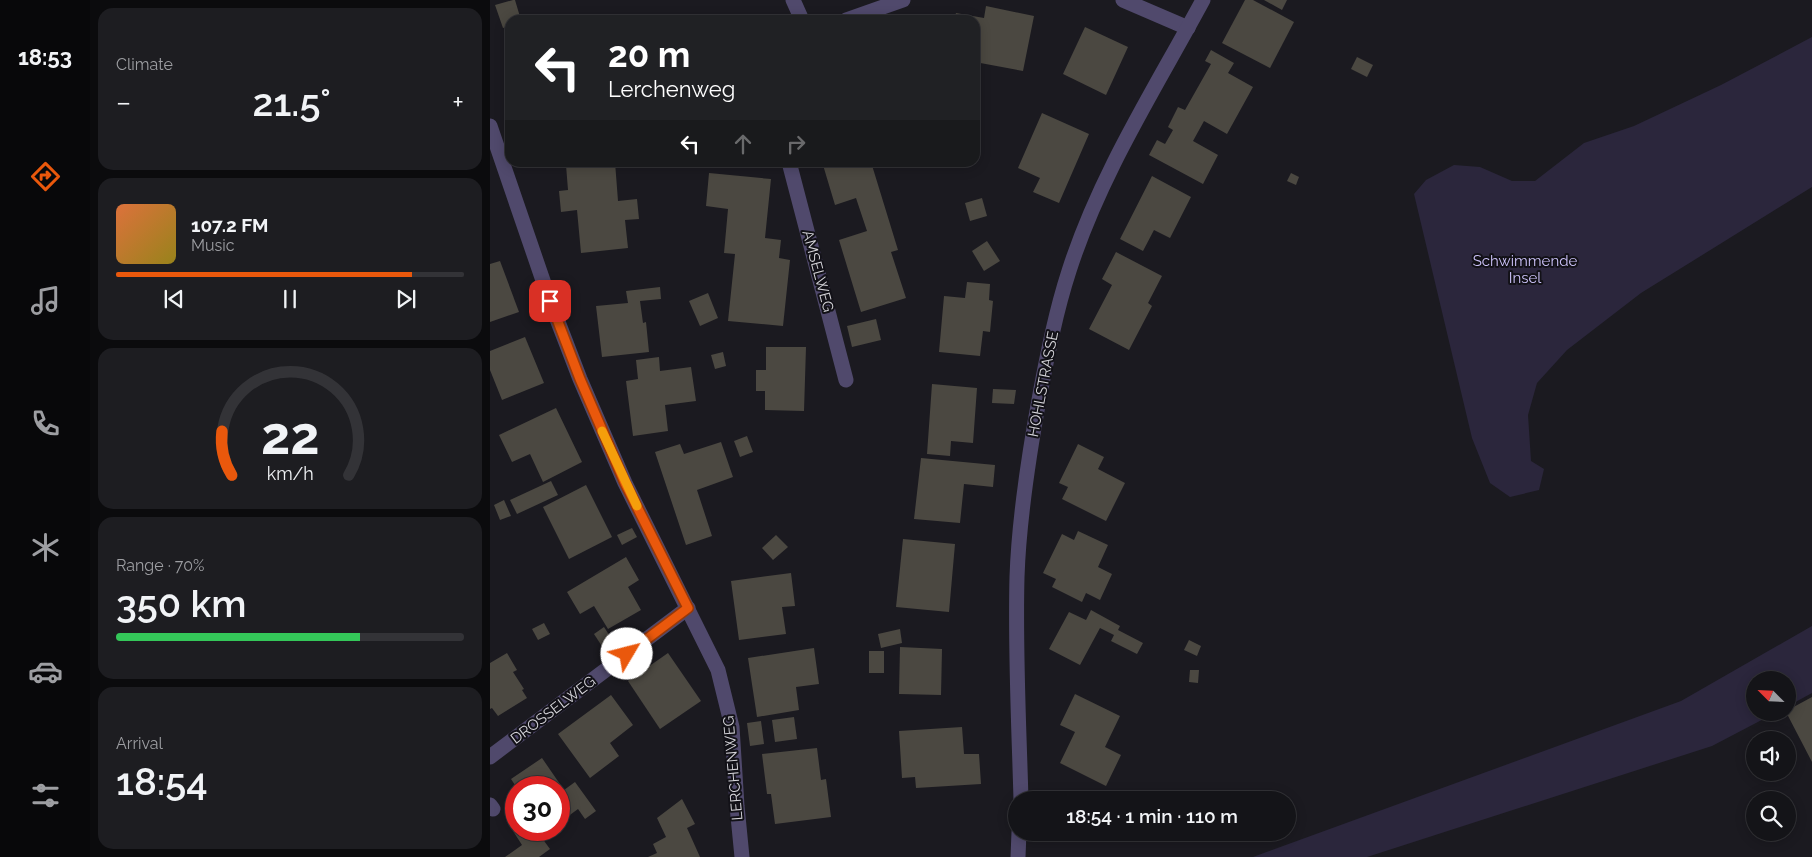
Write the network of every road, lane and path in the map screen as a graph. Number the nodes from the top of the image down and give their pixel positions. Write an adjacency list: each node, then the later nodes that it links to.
1 (793, 0): 5 (street)
2 (903, 0): 6 (street)
3 (1123, 0): 7 (street)
4 (1203, 0): 7 (street, HOHLSTRASSE)
5 (800, 15)
6 (860, 15)
7 (1188, 28): 14 (street, HOHLSTRASSE)
8 (490, 126): 9 (street, LERCHENWEG)
9 (500, 157): 12 (street, LERCHENWEG)
10 (790, 167): 11 (street, AMSELWEG)
11 (846, 380)
12 (688, 608): 13 (street, DROSSELWEG); 16 (street, LERCHENWEG)
13 (490, 757)
14 (1020, 791)
15 (1019, 841): 17 (street)
16 (742, 857)
17 (1018, 857)

